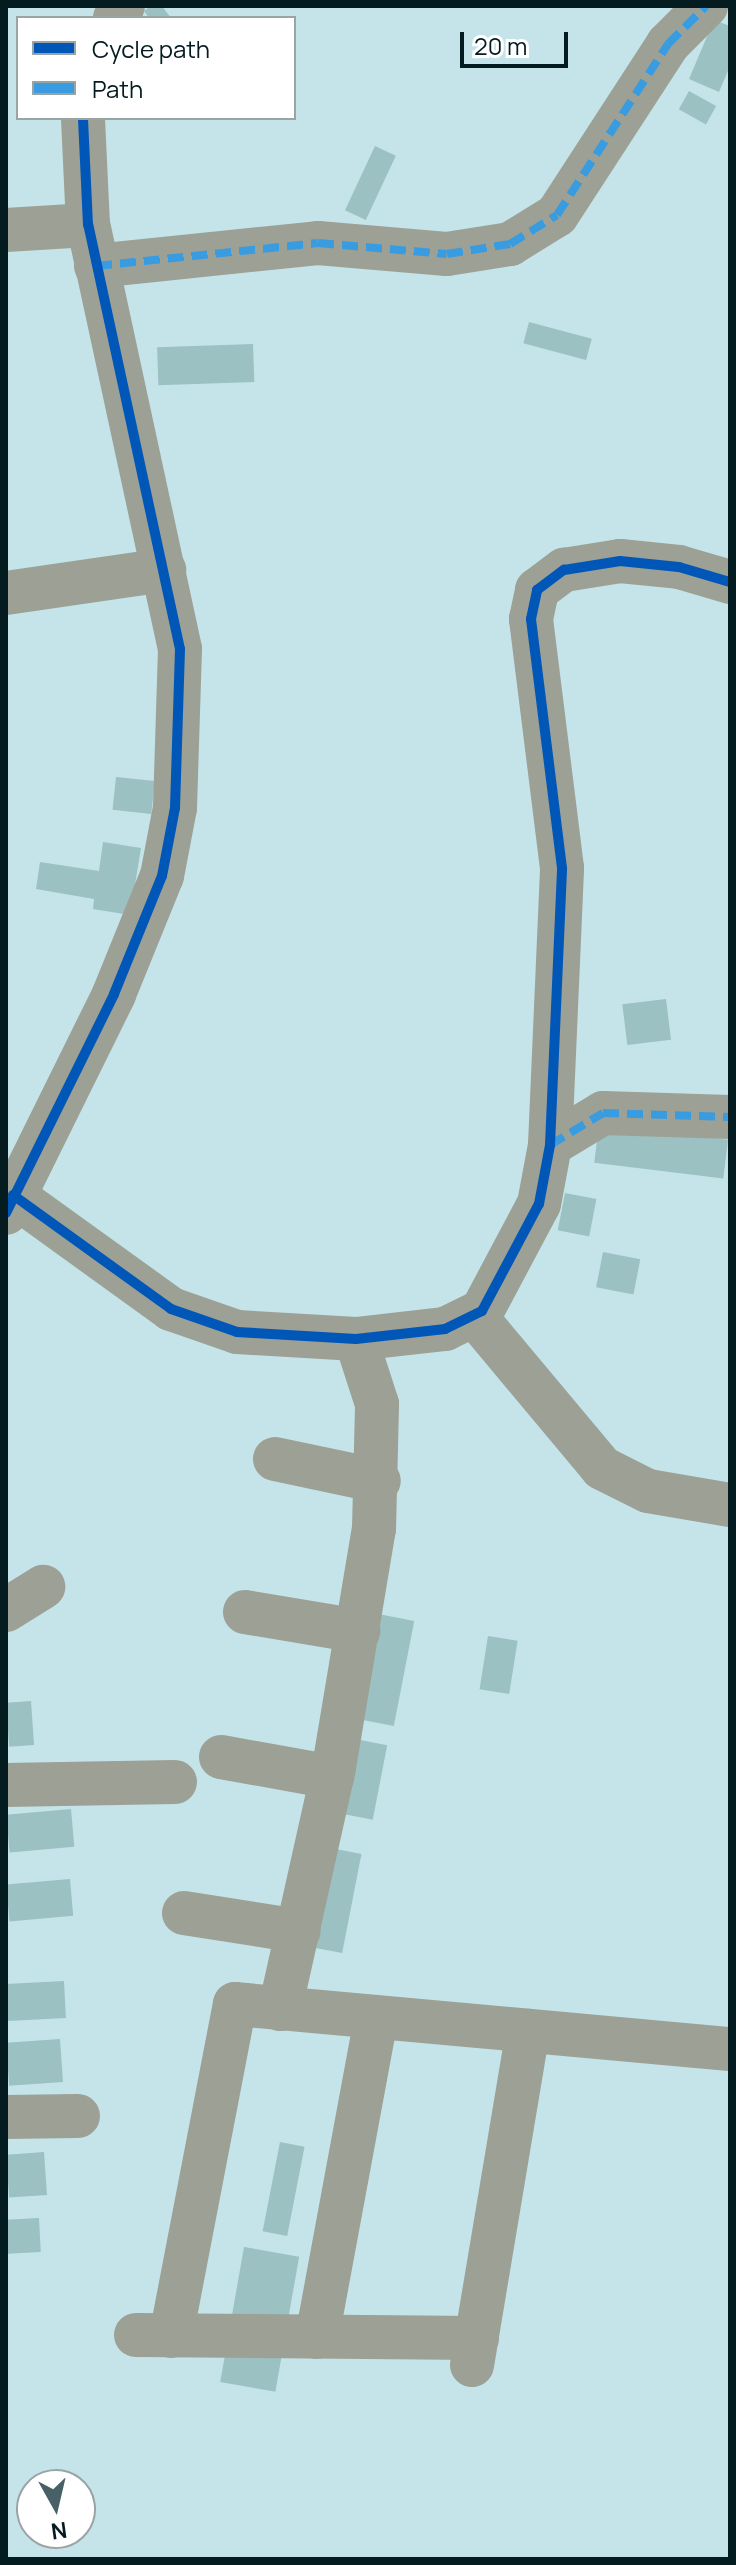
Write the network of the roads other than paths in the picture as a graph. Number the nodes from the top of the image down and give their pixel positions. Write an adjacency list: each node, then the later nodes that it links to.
1 (706, 6): 4 (street)
2 (83, 120): 4 (street)
3 (6, 230): 4 (street)
4 (92, 245): 5 (street)
5 (164, 570): 7 (street); 10 (street)
6 (730, 582): 9 (street)
7 (6, 593)
8 (730, 1117): 9 (street)
9 (550, 1145): 11 (street)
10 (10, 1204): 12 (street)
11 (475, 1316): 12 (street); 15 (street)
12 (356, 1339): 14 (street)
13 (275, 1459): 14 (street)
14 (379, 1481): 19 (street)
15 (730, 1505)
16 (43, 1587): 17 (street)
17 (6, 1610)
18 (245, 1612): 19 (street)
19 (358, 1631): 21 (street)
20 (221, 1757): 21 (street)
21 (332, 1777): 25 (street)
22 (175, 1782): 23 (street)
23 (6, 1785)
24 (184, 1913): 25 (street)
25 (299, 1931): 26 (street)
26 (280, 2009): 27 (street); 32 (street)
27 (376, 2018): 28 (street); 32 (street)
28 (528, 2031): 29 (street); 32 (street)
29 (730, 2049)
30 (78, 2116): 31 (street)
31 (6, 2117)
32 (317, 2337)

